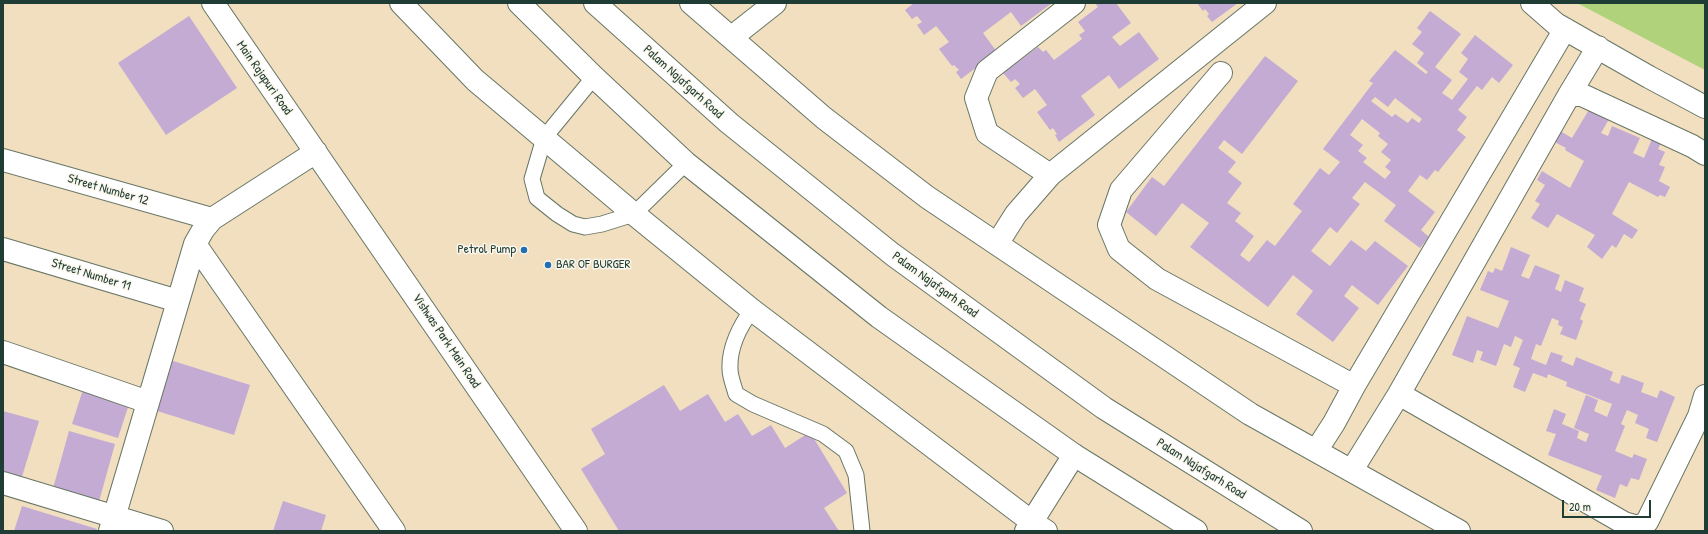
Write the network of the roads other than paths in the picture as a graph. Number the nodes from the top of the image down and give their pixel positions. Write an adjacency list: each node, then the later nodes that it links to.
1 (213, 3): 18 (street, Main Rajapuri Road)
2 (401, 3): 17 (street)
3 (518, 3): 14 (street)
4 (594, 3): 46 (street, Palam Najafgarh Road)
5 (691, 3): 11 (street)
6 (775, 3): 11 (street)
7 (1074, 3): 22 (street)
8 (1265, 3): 22 (street)
9 (1532, 3): 10 (street)
10 (1565, 29): 12 (street); 31 (street)
11 (732, 38): 26 (street)
12 (1598, 47): 15 (street); 16 (street)
13 (1221, 73): 31 (street)
14 (594, 77): 17 (lane); 21 (street)
15 (1568, 95): 19 (street); 32 (street)
16 (1705, 107)
17 (544, 138): 23 (street); 23 (lane)
18 (316, 152): 24 (street); 43 (street, Vishwas Park Main Road)
19 (1705, 154)
20 (3, 160): 24 (street, Street Number 12)
21 (686, 163): 23 (lane); 36 (street)
22 (1050, 175): 26 (street)
23 (634, 214): 29 (street)
24 (212, 219): 25 (street)
25 (195, 244): 28 (street); 42 (street)
26 (997, 244): 35 (street)
27 (3, 249): 28 (street, Street Number 11)
28 (178, 301): 34 (street)
29 (752, 310): 40 (street); 44 (lane)
30 (3, 352): 34 (street)
31 (1354, 386): 35 (street)
32 (1399, 394): 33 (street); 37 (street)
33 (1705, 396)
34 (148, 402): 39 (street)
35 (1316, 451): 37 (street)
36 (1074, 455): 40 (street); 45 (street)
37 (1352, 470): 47 (street)
38 (3, 483): 39 (street)
39 (112, 524): 41 (street)
40 (1034, 528)
41 (162, 531)
42 (394, 531)
43 (576, 531)
44 (862, 531)
45 (1196, 531)
46 (1302, 531)
47 (1459, 531)

